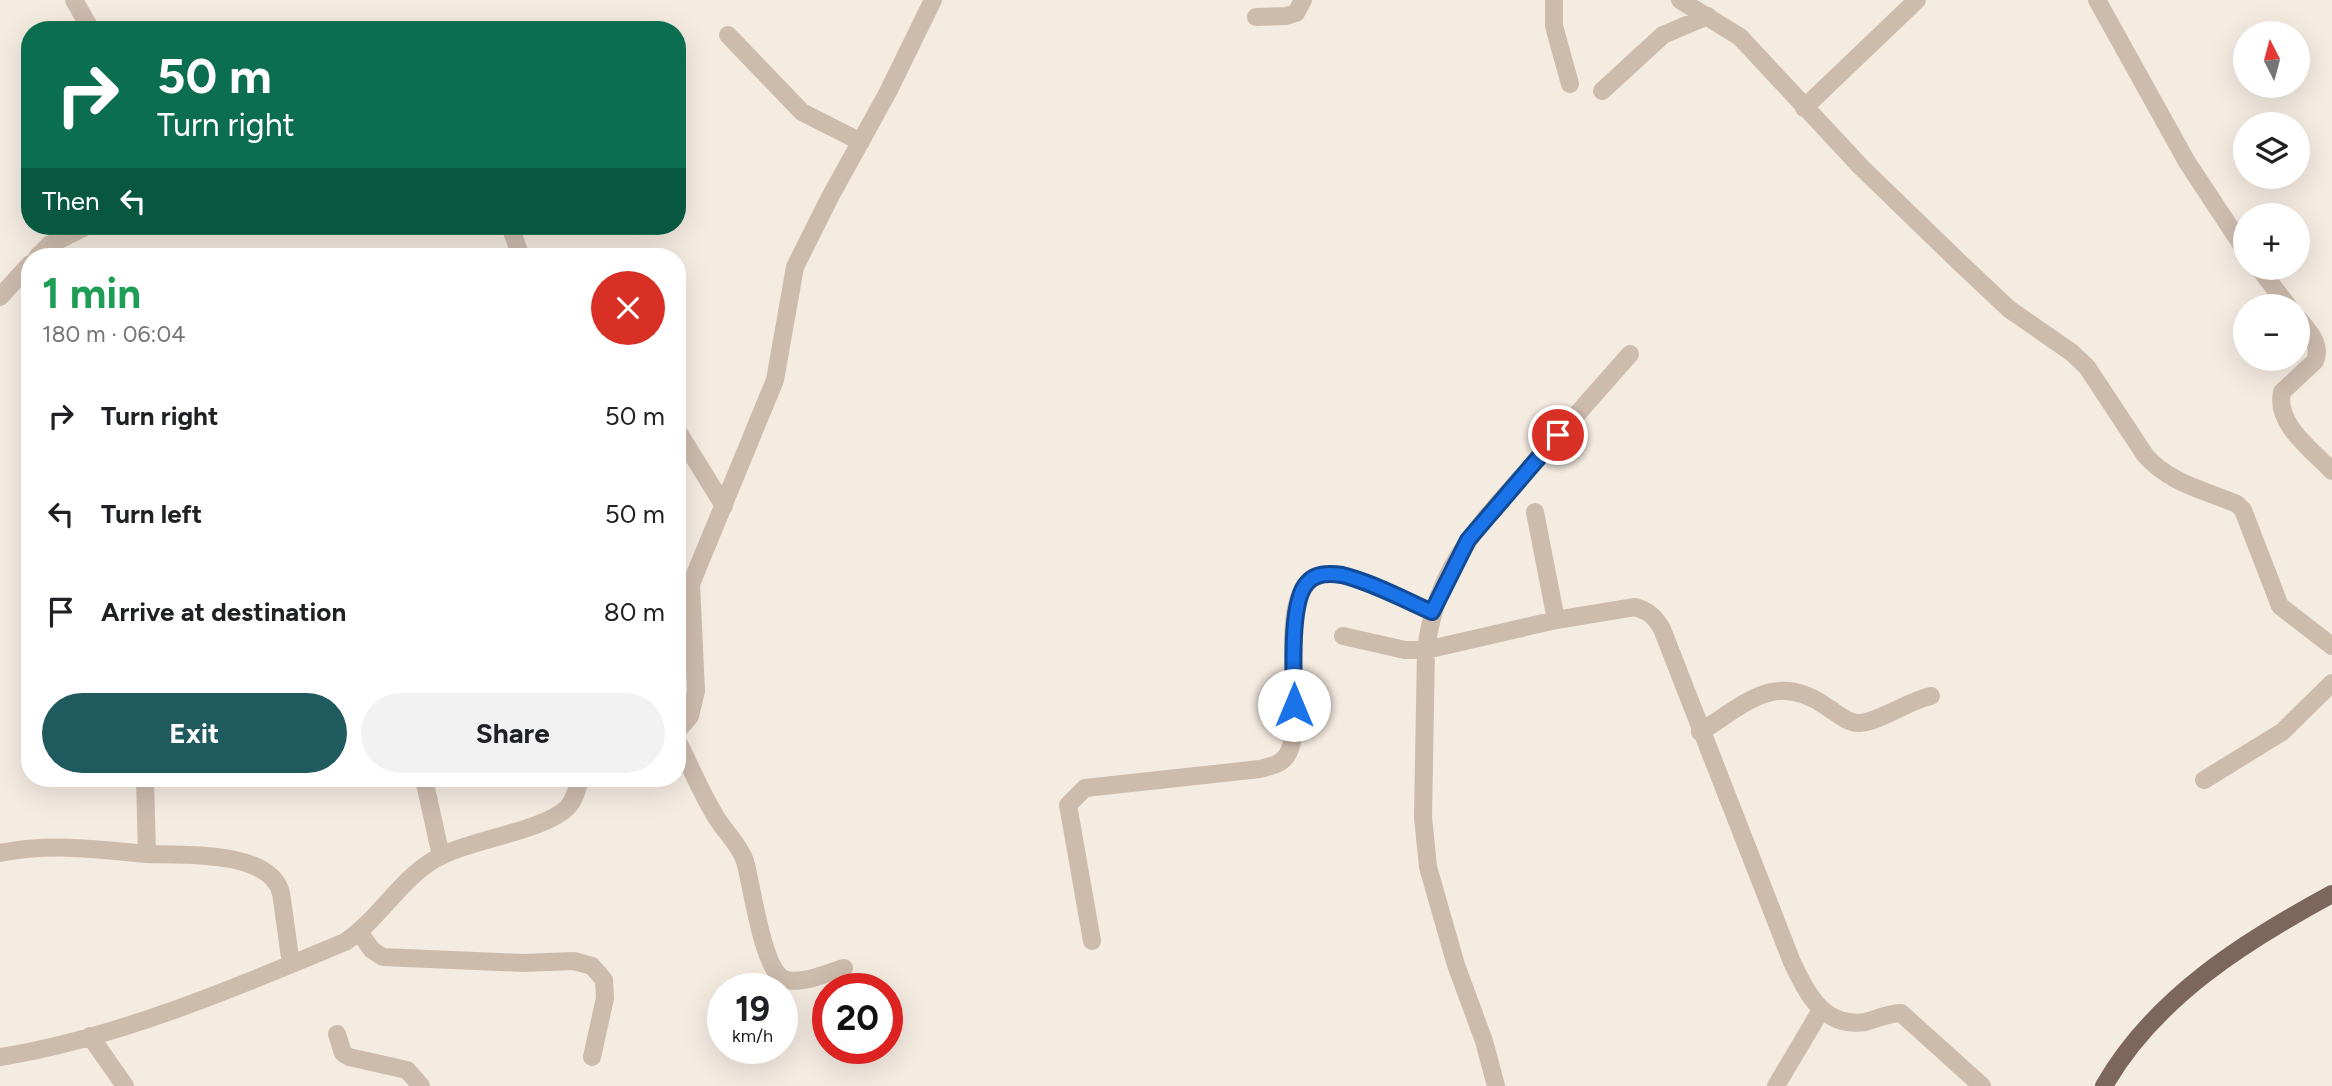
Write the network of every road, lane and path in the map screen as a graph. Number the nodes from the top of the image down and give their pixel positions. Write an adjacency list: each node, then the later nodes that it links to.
1 (74, 0): 9 (street)
2 (933, 0): 14 (street)
3 (1303, 0): 8 (street)
4 (1554, 0): 11 (street)
5 (1917, 0): 13 (street)
6 (2097, 0): 15 (street)
7 (1695, 6): 12 (street); 13 (street)
8 (1256, 17)
9 (86, 21)
10 (728, 35): 14 (street)
11 (1570, 84)
12 (1602, 91)
13 (1804, 108): 32 (street)
14 (861, 142): 27 (street)
15 (2233, 232)
16 (69, 235): 17 (street)
17 (46, 248)
18 (21, 274): 21 (street)
19 (2268, 280): 20 (street)
20 (2279, 294)
21 (0, 297)
22 (2310, 331): 23 (street)
23 (2325, 348): 26 (street)
24 (1630, 354): 29 (street)
25 (686, 445): 27 (street)
26 (2332, 471)
27 (724, 506): 36 (street)
28 (1535, 512): 30 (street)
29 (1432, 612): 33 (street); 48 (street)
30 (1556, 620): 33 (street); 37 (street)
31 (1343, 636): 33 (street)
32 (2332, 646)
33 (1426, 650): 58 (street)
34 (2332, 683): 39 (street)
35 (1931, 696): 37 (street)
36 (686, 721)
37 (1700, 732): 51 (street)
38 (686, 758): 50 (street)
39 (2204, 780)
40 (145, 787): 44 (street)
41 (426, 787): 45 (street)
42 (577, 787): 45 (street)
43 (0, 853): 44 (street)
44 (147, 854): 49 (street)
45 (441, 856): 47 (street)
46 (2332, 894): 61 (main road)
47 (359, 933): 49 (street); 55 (street)
48 (1093, 941)
49 (291, 964): 53 (street)
50 (844, 968)
51 (1821, 1010): 59 (street); 60 (street)
52 (337, 1034): 57 (street)
53 (90, 1036): 54 (street); 56 (street)
54 (0, 1057)
55 (592, 1057)
56 (125, 1086)
57 (421, 1086)
58 (1496, 1086)
59 (1776, 1086)
60 (1982, 1086)
61 (2104, 1086)

